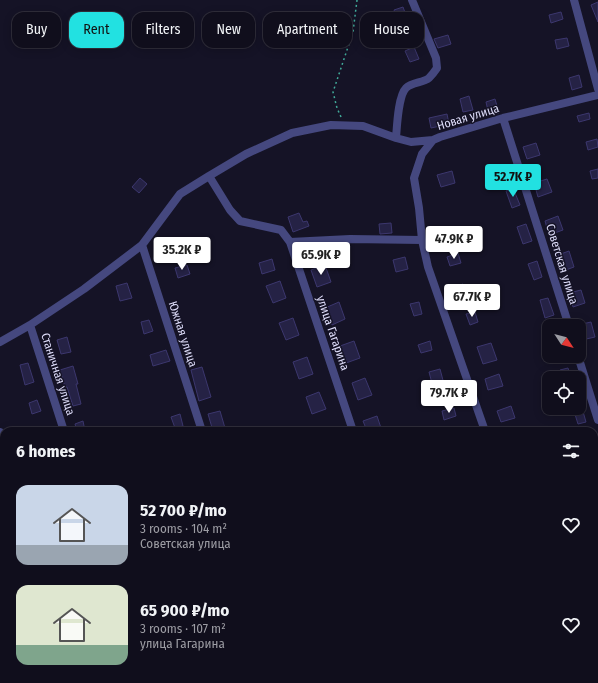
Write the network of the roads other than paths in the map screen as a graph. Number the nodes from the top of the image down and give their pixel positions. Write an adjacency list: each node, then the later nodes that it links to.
1 (412, 0): 6 (street)
2 (574, 0): 3 (street)
3 (598, 89)
4 (598, 95): 5 (street, Новая улица)
5 (504, 118): 7 (street, Новая улица); 12 (street, Советская улица)
6 (396, 138): 7 (street); 8 (street)
7 (433, 140): 9 (street, Новая улица)
8 (209, 176): 10 (street); 11 (street)
9 (422, 240): 10 (street); 20 (street, Новая улица)
10 (290, 242): 19 (street, улица Гагарина)
11 (142, 245): 13 (street); 18 (street, Южная улица)
12 (567, 319)
13 (30, 325): 14 (street); 17 (street, Станичная улица)
14 (0, 342)
15 (580, 363): 16 (street)
16 (598, 420)
17 (63, 427)
18 (201, 427)
19 (352, 427)
20 (484, 427)

